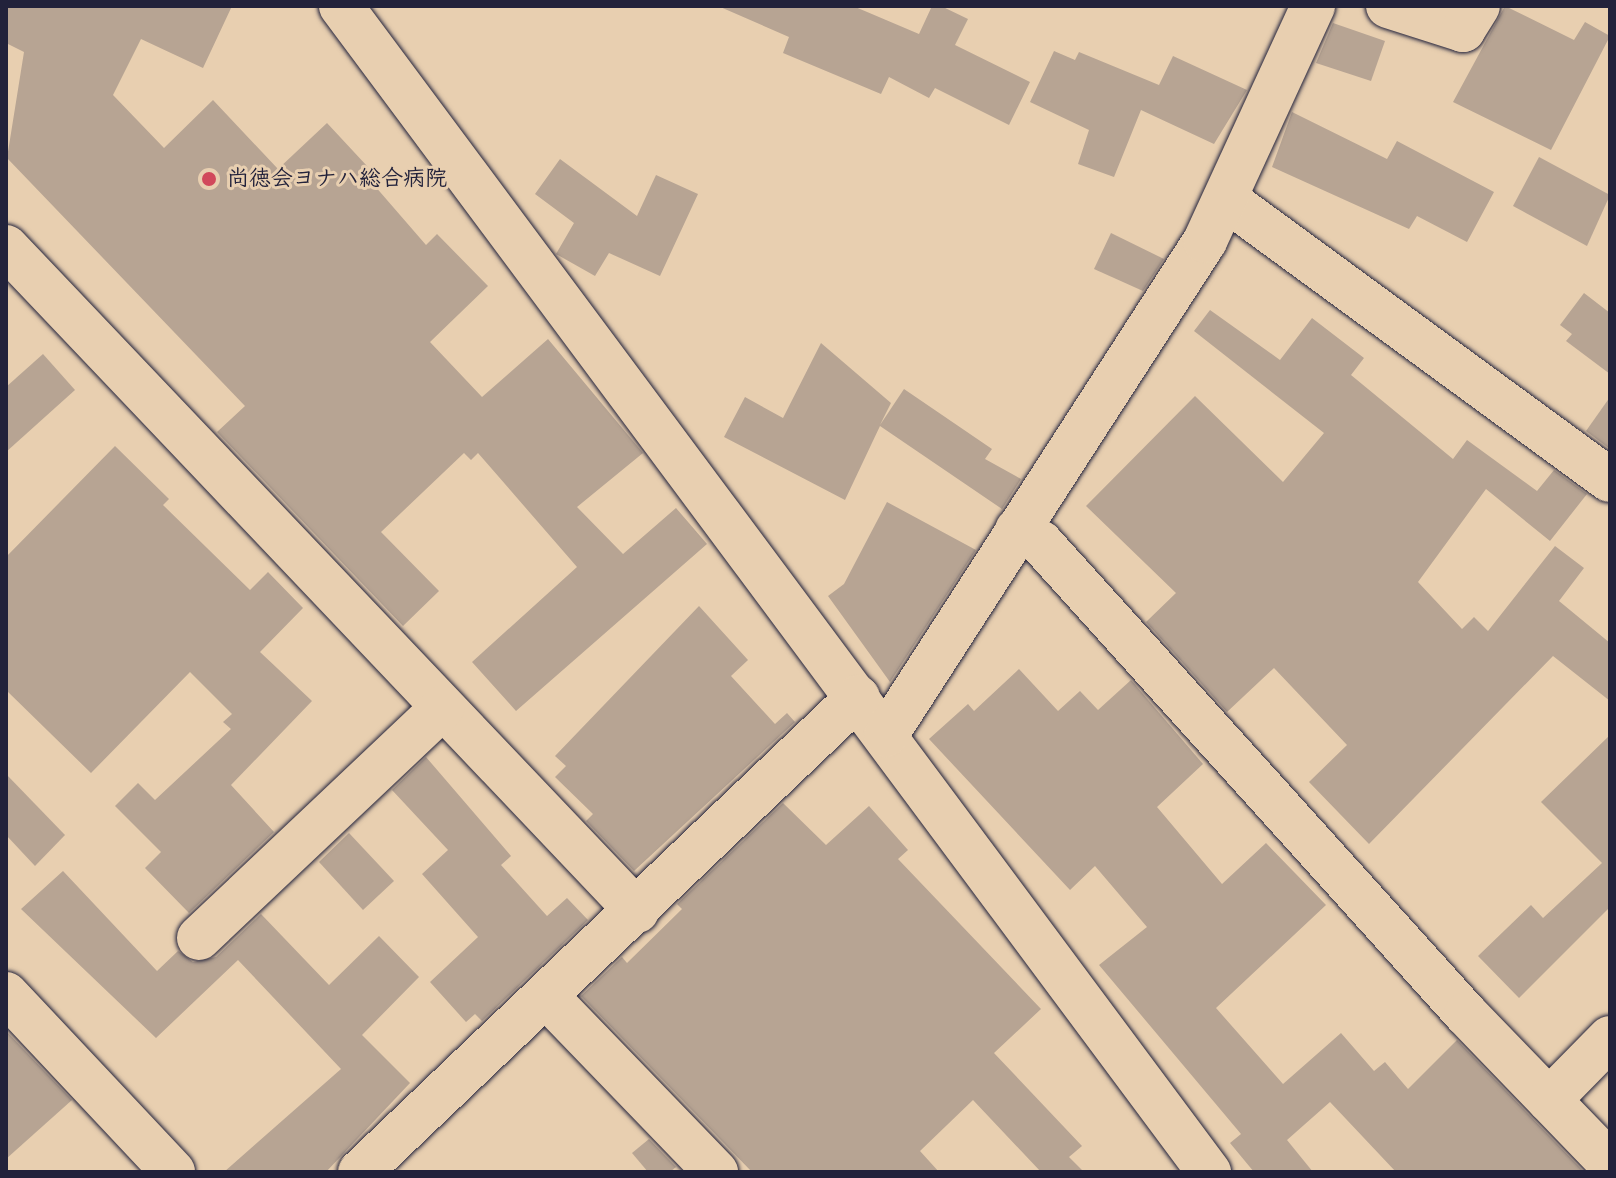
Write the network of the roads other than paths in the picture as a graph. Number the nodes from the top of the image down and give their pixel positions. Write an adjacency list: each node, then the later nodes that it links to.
1 (341, 6): 9 (street)
2 (1313, 6): 5 (street)
3 (1388, 6): 4 (street)
4 (1478, 6)
5 (1227, 200): 7 (street); 8 (street)
6 (6, 247): 10 (street)
7 (1610, 480)
8 (1017, 530): 11 (street); 17 (street)
9 (858, 697): 11 (street); 12 (street)
10 (442, 708): 12 (street); 13 (street)
11 (886, 735): 22 (street)
12 (637, 911): 15 (street)
13 (199, 938)
14 (6, 994): 19 (street)
15 (546, 996): 20 (street); 21 (street)
16 (1610, 1038): 17 (street)
17 (1549, 1100): 18 (street)
18 (1610, 1163)
19 (173, 1172)
20 (360, 1172)
21 (716, 1172)
22 (1209, 1172)

